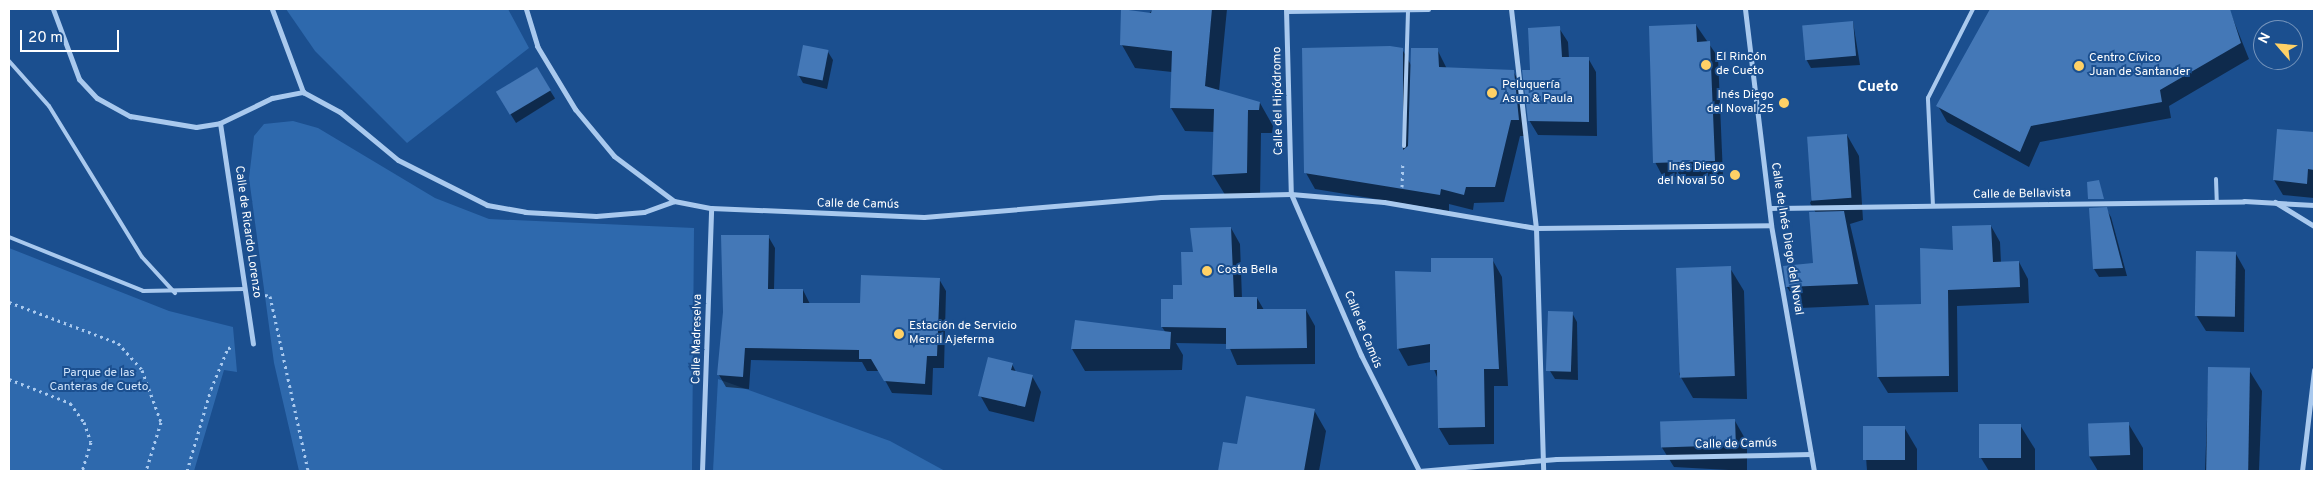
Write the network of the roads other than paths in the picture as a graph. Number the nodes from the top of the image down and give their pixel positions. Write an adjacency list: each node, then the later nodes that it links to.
1 (53, 9): 12 (street)
2 (272, 9): 11 (street)
3 (526, 9): 16 (street, Calle de Camús)
4 (1408, 9): 5 (street); 9 (street); 13 (lane)
5 (1428, 9)
6 (1511, 9): 25 (street)
7 (1744, 9): 22 (street, Calle de Inés Diego del Noval)
8 (1973, 9): 20 (lane)
9 (1286, 10): 15 (street, Calle del Hipódromo)
10 (9, 61): 28 (lane)
11 (303, 92): 12 (street); 16 (street)
12 (220, 123): 27 (street, Calle de Ricardo Lorenzo)
13 (1404, 146)
14 (2216, 179): 17 (lane)
15 (1291, 194): 21 (street, Calle de Camús); 25 (street, Calle de Camús); 34 (street, Calle de Camús)
16 (674, 201): 21 (street, Calle de Camús)
17 (2217, 202): 18 (street, Calle de Bellavista); 20 (street, Calle de Bellavista)
18 (2275, 202): 19 (street, Calle de Bellavista); 24 (street)
19 (2314, 204)
20 (1933, 206): 22 (street, Calle de Bellavista)
21 (711, 208): 33 (street, Calle Madreselva)
22 (1770, 208): 23 (street, Calle de Inés Diego del Noval)
23 (1771, 225): 25 (street, Calle de Camús); 31 (street, Calle de Inés Diego del Noval)
24 (2314, 226)
25 (1536, 228): 32 (street)
26 (9, 237): 28 (lane)
27 (245, 289): 28 (lane); 29 (street, Calle de Ricardo Lorenzo)
28 (175, 293)
29 (254, 344)
30 (2314, 370): 37 (street)
31 (1811, 454): 32 (street, Calle de Camús); 36 (street, Calle de Inés Diego del Noval)
32 (1541, 460): 34 (street, Calle de Camús); 35 (street)
33 (702, 471)
34 (1419, 471)
35 (1542, 471)
36 (1814, 471)
37 (2302, 471)

